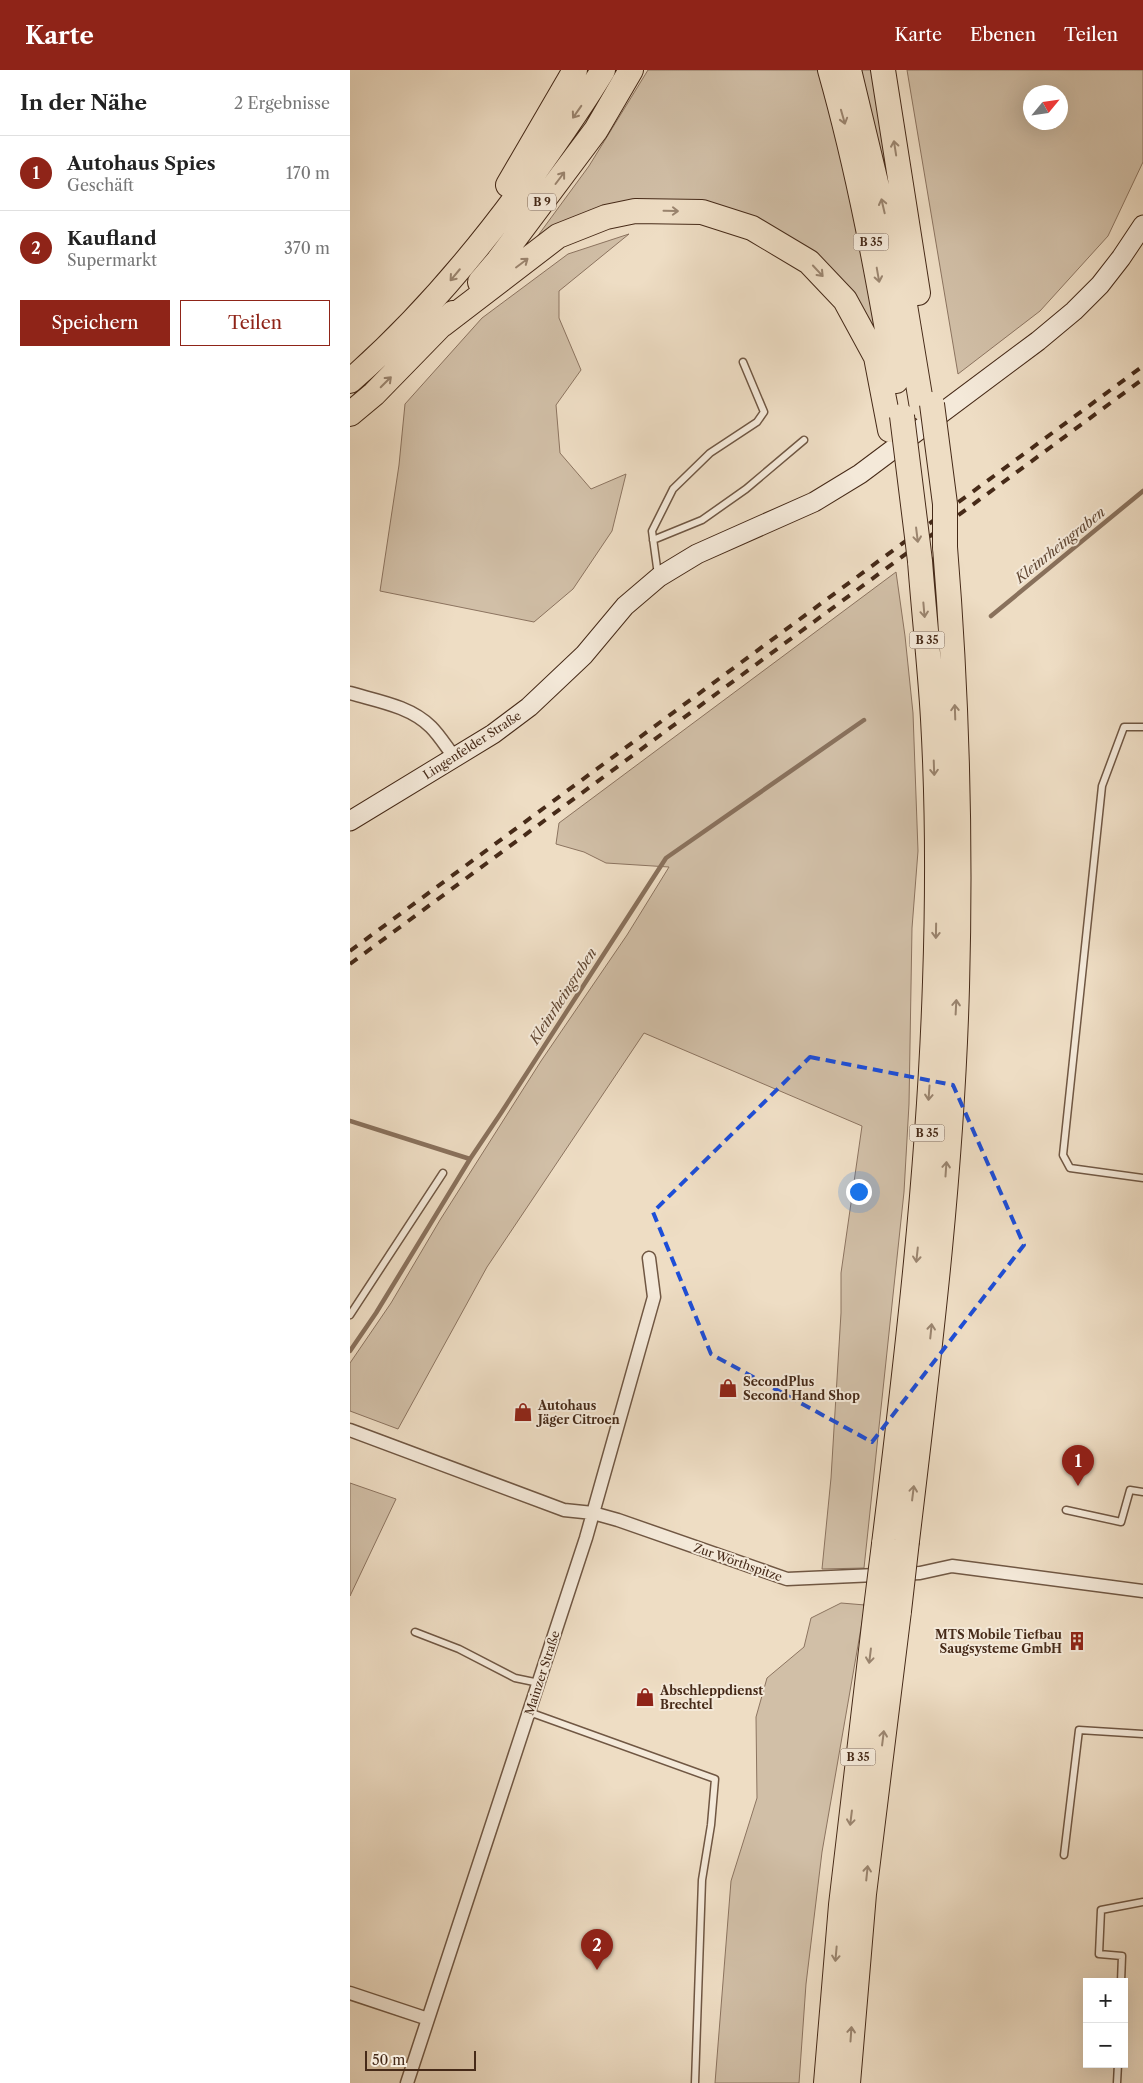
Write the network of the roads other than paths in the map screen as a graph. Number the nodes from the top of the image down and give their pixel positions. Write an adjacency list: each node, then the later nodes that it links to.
1 (575, 70): 8 (highway)
2 (603, 70): 8 (highway, B 9, one-way to 8)
3 (631, 70): 9 (highway, B 9, one-way to 3)
4 (830, 70): 13 (highway, B 35, one-way to 13)
5 (849, 70): 13 (highway, one-way to 5)
6 (883, 70): 13 (highway, one-way to 6)
7 (1143, 224): 16 (main road, Lingenfelder Straße)
8 (487, 238): 11 (highway, B 9, one-way to 11)
9 (442, 325): 12 (highway, B 9, one-way to 9); 13 (highway, one-way to 13)
10 (743, 362): 15 (lane)
11 (350, 381)
12 (350, 414)
13 (911, 415): 30 (highway, B 35, one-way to 30, bridge); 30 (highway, B 35, one-way to 13, bridge)
14 (804, 440): 15 (lane)
15 (653, 540): 16 (lane)
16 (659, 577): 19 (main road, Lingenfelder Straße)
17 (350, 693): 19 (street)
18 (1143, 728): 22 (lane)
19 (455, 758): 20 (main road, Lingenfelder Straße)
20 (350, 821)
21 (443, 1172): 24 (lane)
22 (1143, 1178)
23 (649, 1258): 28 (street, Mainzer Straße)
24 (350, 1315)
25 (350, 1430): 28 (street, Zur Wörthspitze)
26 (1143, 1492): 27 (lane)
27 (1066, 1510)
28 (593, 1513): 29 (street, Zur Wörthspitze); 32 (street, Mainzer Straße)
29 (1143, 1591)
30 (888, 1609): 43 (highway, B 35, one-way to 43); 44 (highway, B 35, one-way to 30)
31 (415, 1632): 32 (lane)
32 (538, 1683): 33 (street, Mainzer Straße)
33 (529, 1712): 39 (street, Mainzer Straße); 42 (lane)
34 (1143, 1734): 35 (lane)
35 (1064, 1855)
36 (1143, 1902): 37 (lane)
37 (1121, 1978)
38 (350, 1993): 39 (street)
39 (428, 2019): 41 (street, Mainzer Straße)
40 (1118, 2068): 45 (lane)
41 (407, 2083)
42 (695, 2083)
43 (826, 2083)
44 (848, 2083)
45 (1117, 2083)

